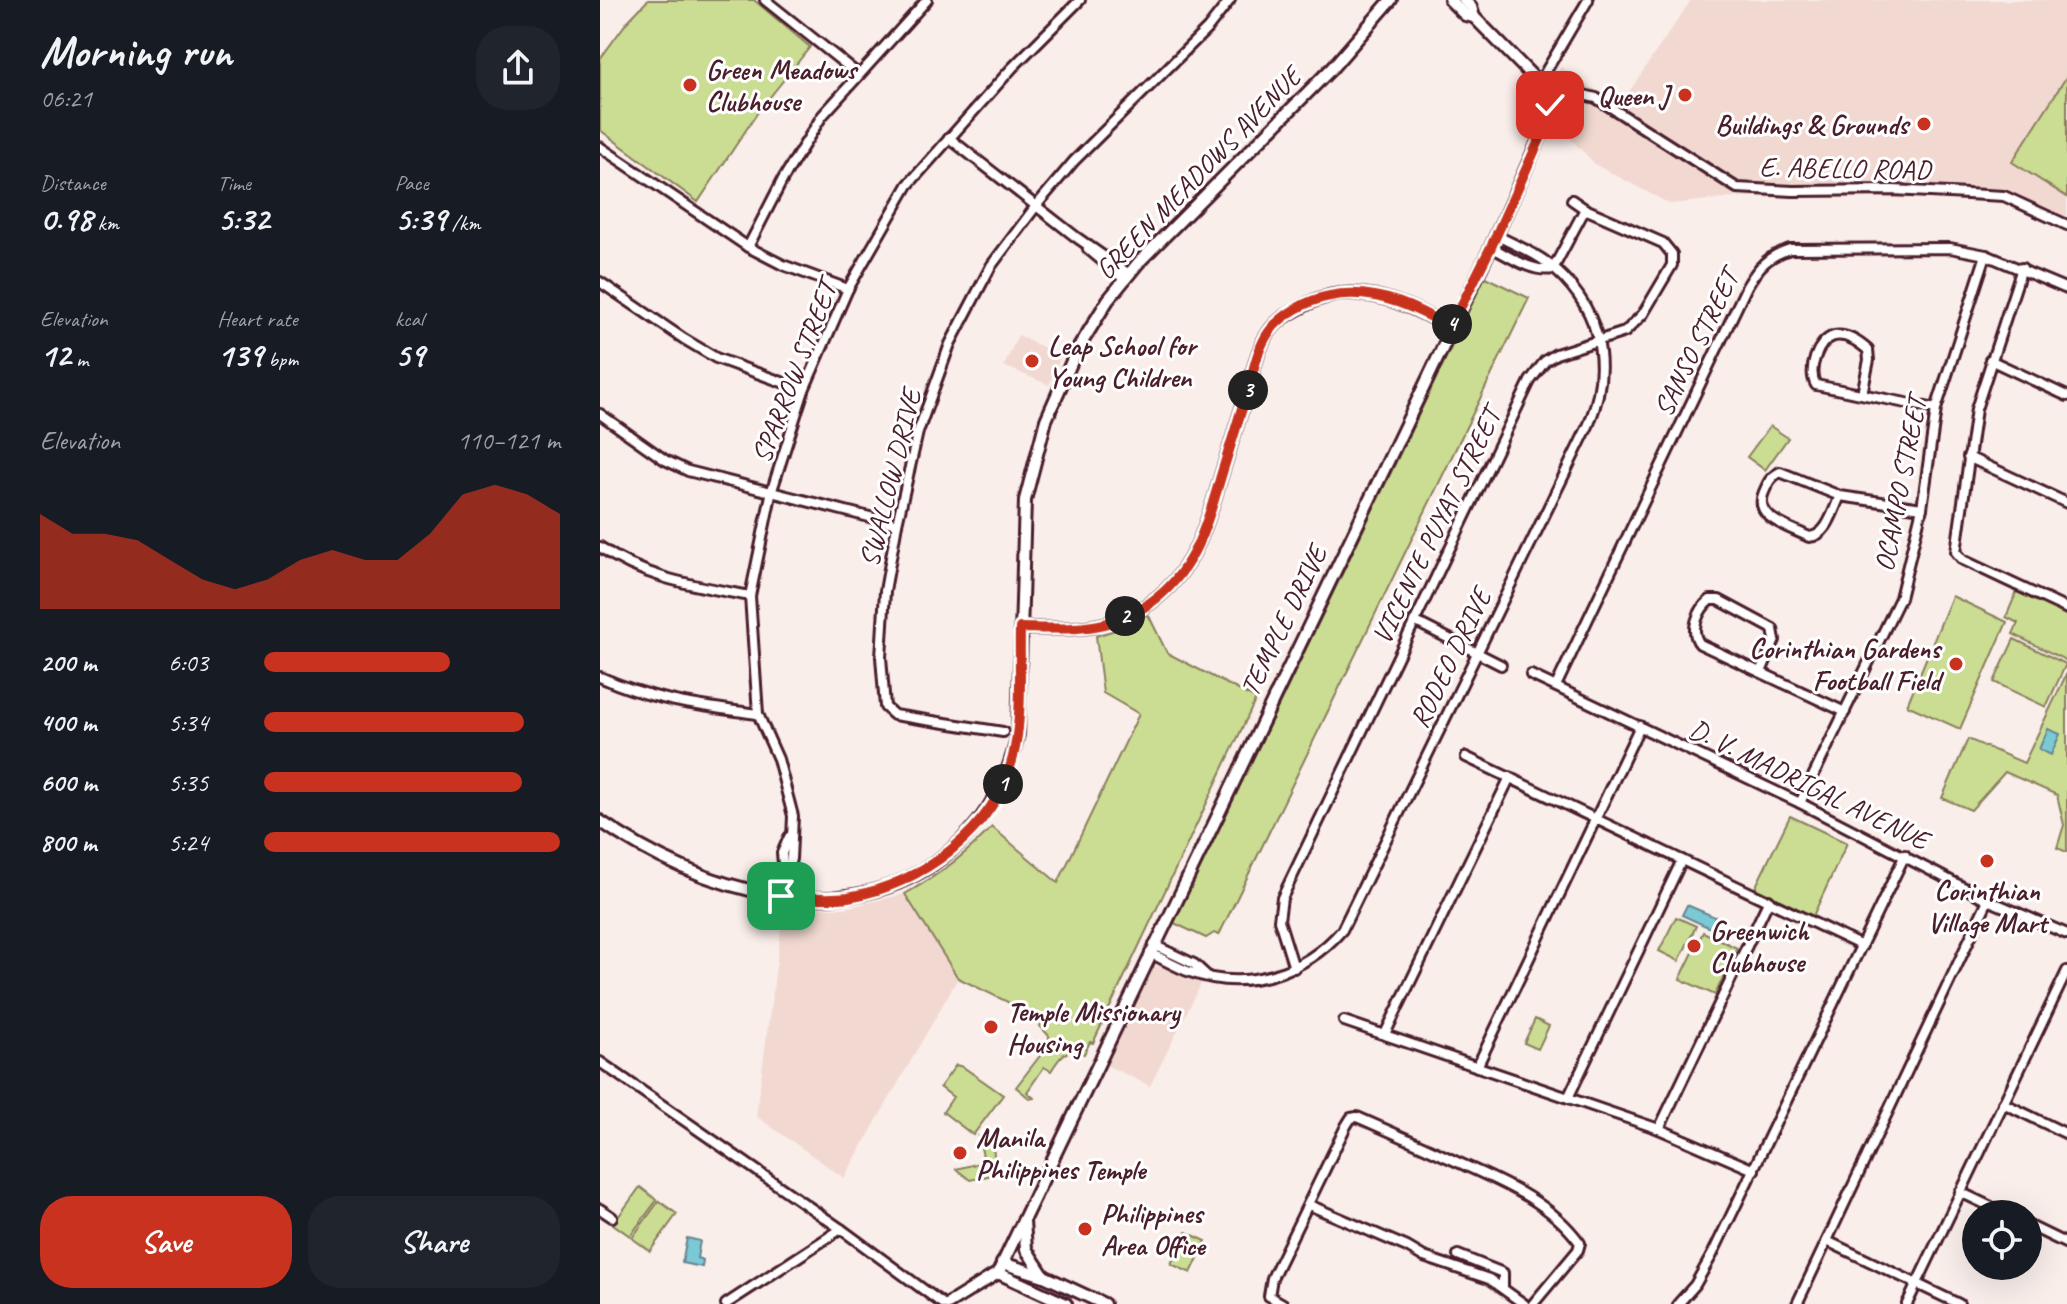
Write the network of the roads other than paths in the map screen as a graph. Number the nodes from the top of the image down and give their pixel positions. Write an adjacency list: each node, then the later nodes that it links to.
1 (765, 0): 9 (street)
2 (927, 0): 11 (street)
3 (1080, 0): 14 (street, SPARROW STREET)
4 (1230, 0): 17 (street, SWALLOW DRIVE)
5 (1391, 0): 26 (street, GREEN MEADOWS AVENUE)
6 (1450, 0): 10 (street)
7 (1464, 0): 10 (street)
8 (1588, 0): 12 (street)
9 (776, 4): 11 (street)
10 (1474, 17): 12 (street)
11 (859, 75): 21 (street)
12 (1539, 83): 13 (street)
13 (1548, 96): 19 (street, E. ABELLO ROAD); 20 (street, TEMPLE DRIVE)
14 (949, 138): 17 (street); 28 (street, SPARROW STREET)
15 (600, 147): 21 (street)
16 (1572, 200): 18 (street, VICENTE PUYAT STREET)
17 (1036, 206): 26 (street); 43 (street, SWALLOW DRIVE)
18 (1585, 209): 25 (street); 31 (street, VICENTE PUYAT STREET)
19 (2067, 225)
20 (1496, 235): 22 (street, TEMPLE DRIVE); 25 (street, RODEO DRIVE)
21 (748, 247): 28 (street)
22 (1491, 247): 25 (street); 30 (street, TEMPLE DRIVE)
23 (1986, 255): 24 (street, SANSO STREET); 36 (street, OCAMPO STREET); 54 (street, SANSO STREET)
24 (2022, 268): 29 (street, SANSO STREET); 32 (street)
25 (1553, 269): 31 (street, RODEO DRIVE)
26 (1127, 277): 48 (street, GREEN MEADOWS AVENUE)
27 (600, 282): 33 (street)
28 (848, 289): 33 (street, SPARROW STREET)
29 (2067, 289)
30 (1450, 328): 48 (street); 71 (street, TEMPLE DRIVE)
31 (1599, 341): 47 (street, VICENTE PUYAT STREET); 49 (street, RODEO DRIVE)
32 (1990, 360): 35 (street); 38 (street)
33 (804, 390): 39 (street, SPARROW STREET)
34 (1862, 394): 34 (street); 36 (street)
35 (2067, 396)
36 (1936, 409): 42 (street, OCAMPO STREET)
37 (600, 414): 39 (street)
38 (1968, 457): 41 (street); 46 (street)
39 (772, 490): 43 (street); 45 (street, SPARROW STREET)
40 (1840, 496): 40 (street); 42 (street)
41 (2067, 503)
42 (1922, 508): 55 (street, OCAMPO STREET)
43 (897, 524): 58 (street, SWALLOW DRIVE)
44 (600, 547): 45 (street)
45 (750, 596): 56 (street, SPARROW STREET)
46 (2067, 609)
47 (1414, 621): 49 (street); 72 (street, VICENTE PUYAT STREET)
48 (1020, 628): 66 (street, GREEN MEADOWS AVENUE)
49 (1477, 652): 50 (street); 72 (street, RODEO DRIVE)
50 (1501, 665)
51 (1761, 672): 51 (street); 55 (street)
52 (1531, 675): 54 (street, D. V. MADRIGAL AVENUE)
53 (600, 677): 56 (street)
54 (1556, 686): 57 (street, D. V. MADRIGAL AVENUE)
55 (1845, 712): 61 (street, OCAMPO STREET)
56 (758, 714): 66 (street, SPARROW STREET)
57 (1640, 726): 61 (street, D. V. MADRIGAL AVENUE); 62 (street)
58 (1003, 732)
59 (1466, 757): 60 (street)
60 (1510, 777): 62 (street); 75 (street)
61 (1800, 803): 64 (street, D. V. MADRIGAL AVENUE)
62 (1596, 817): 65 (street); 77 (street)
63 (600, 821): 66 (street, GREEN MEADOWS AVENUE)
64 (1905, 855): 68 (street, D. V. MADRIGAL AVENUE); 70 (street)
65 (1682, 860): 67 (street); 78 (street)
66 (781, 896)
67 (1769, 900): 70 (street); 80 (street)
68 (1988, 900): 69 (street, D. V. MADRIGAL AVENUE); 91 (street)
69 (2067, 934)
70 (1862, 946): 82 (street)
71 (1152, 949): 72 (street, RODEO DRIVE); 87 (street, TEMPLE DRIVE)
72 (1294, 968)
73 (2067, 971): 79 (street)
74 (1344, 1021): 75 (street)
75 (1385, 1034): 77 (street)
76 (600, 1062): 89 (street)
77 (1477, 1067): 78 (street)
78 (1568, 1098): 80 (street)
79 (2003, 1103): 81 (street); 83 (street)
80 (1659, 1129): 82 (street)
81 (2067, 1134)
82 (1754, 1170): 105 (street)
83 (1960, 1192): 84 (street); 96 (street)
84 (1977, 1200)
85 (1309, 1205): 97 (street); 102 (street); 104 (street)
86 (600, 1209): 88 (street)
87 (1026, 1211): 94 (street, TEMPLE DRIVE); 95 (street)
88 (612, 1217)
89 (841, 1229): 98 (street); 99 (street)
90 (2042, 1232): 92 (street)
91 (1827, 1241): 96 (street); 106 (street)
92 (2067, 1244)
93 (1458, 1255): 97 (street)
94 (1000, 1268): 95 (street); 99 (street); 100 (street)
95 (1044, 1276): 101 (street)
96 (1917, 1284): 107 (street); 108 (street)
97 (1503, 1286): 103 (street)
98 (726, 1304)
99 (946, 1304)
100 (1066, 1304)
101 (1104, 1304)
102 (1283, 1304)
103 (1524, 1304)
104 (1533, 1304)
105 (1678, 1304)
106 (1797, 1304)
107 (1907, 1304)
108 (1959, 1304)

